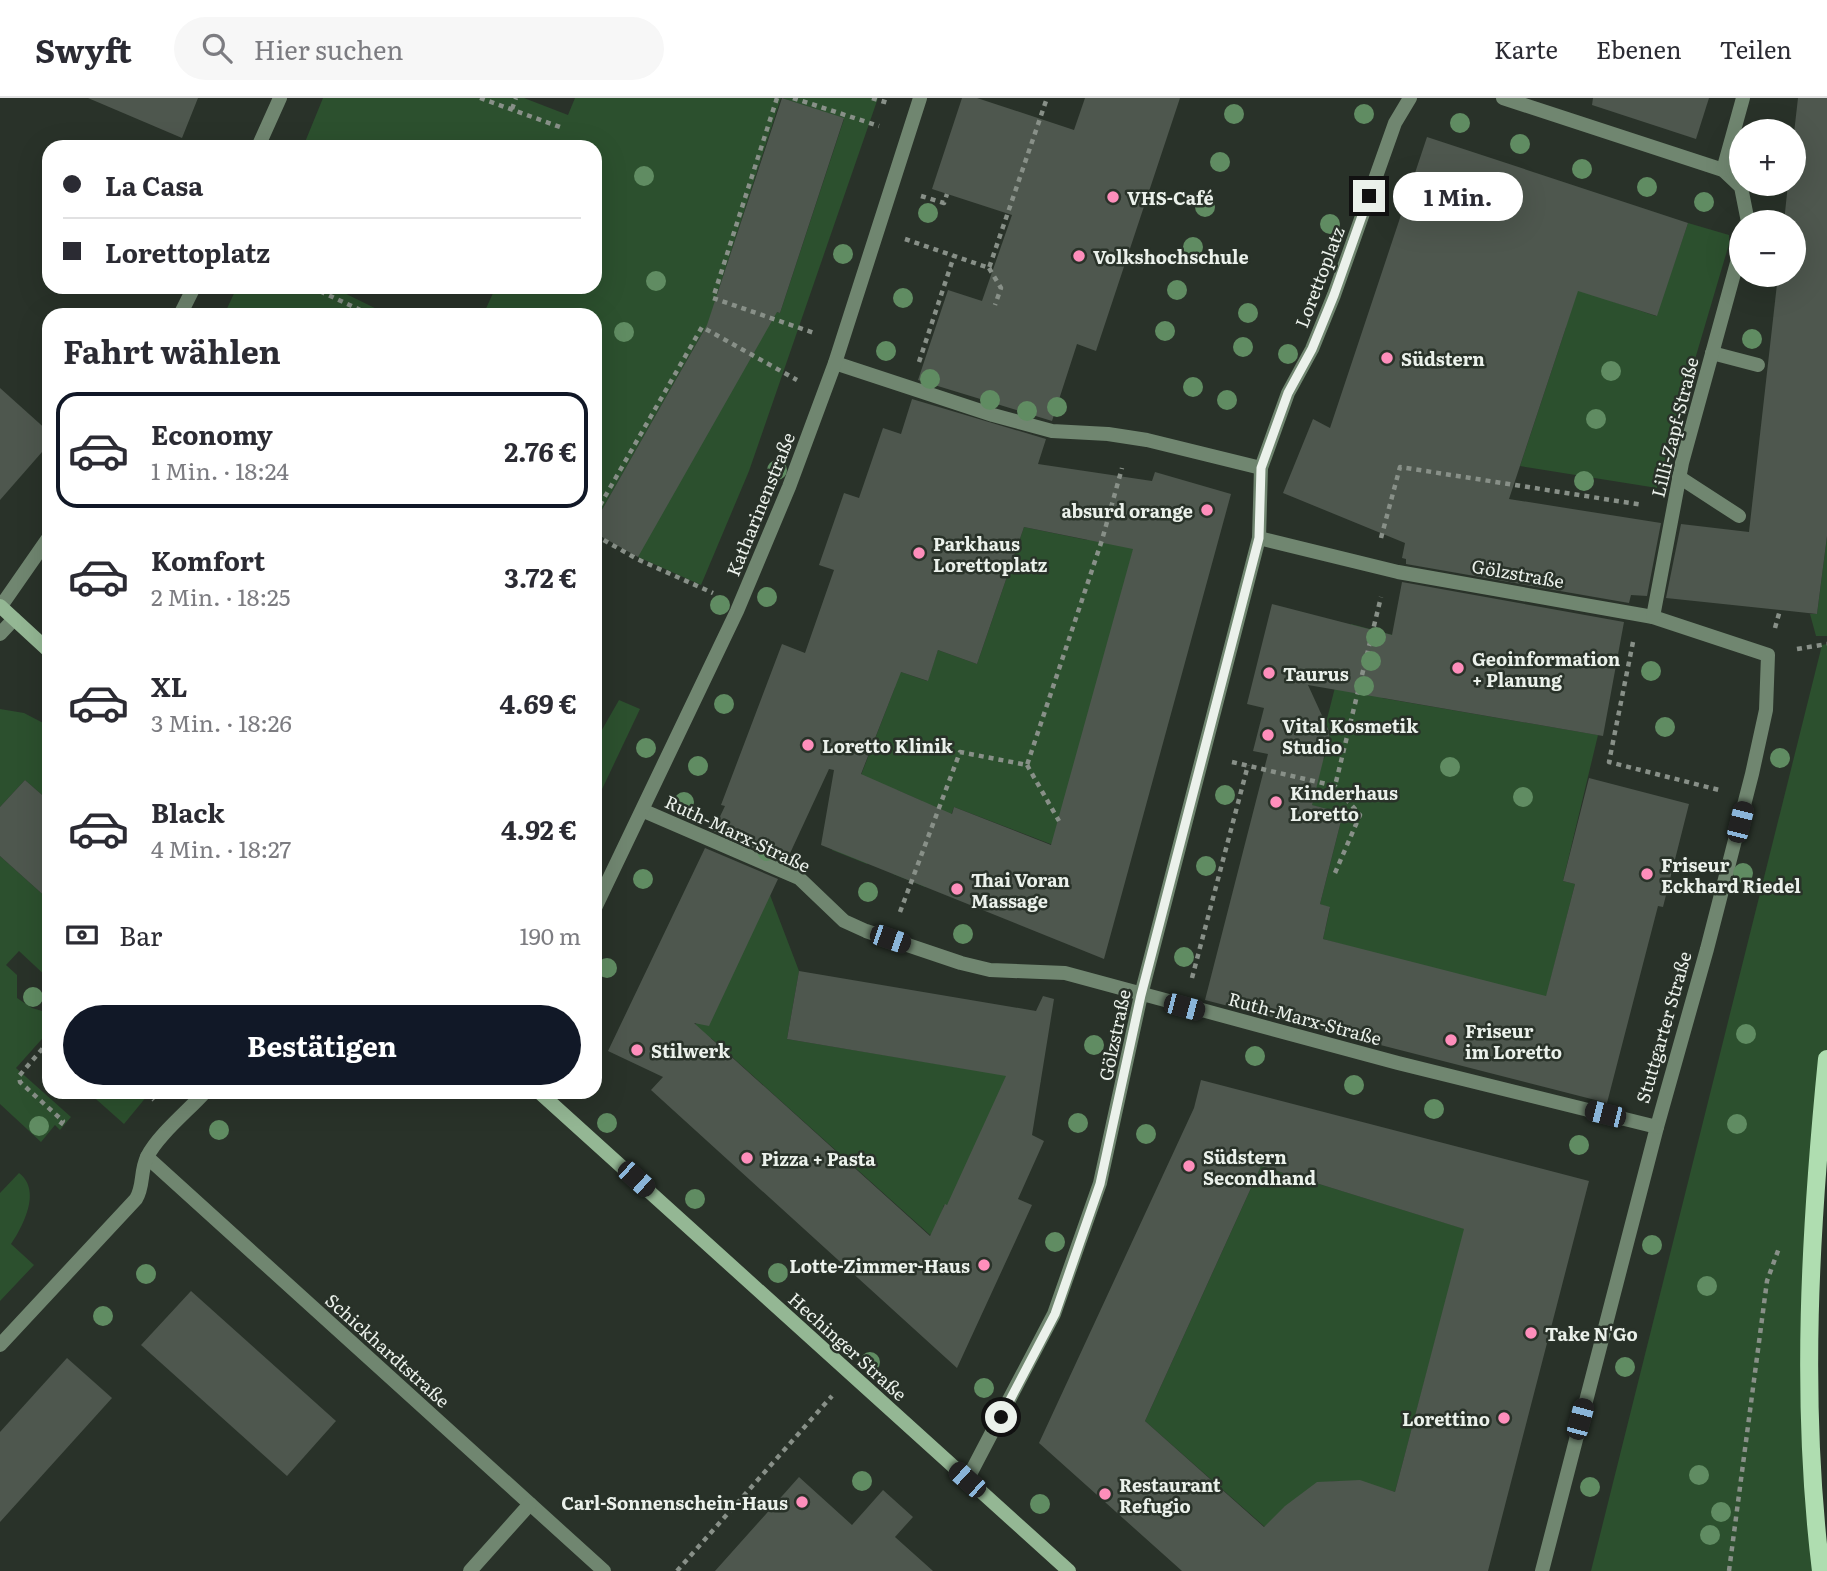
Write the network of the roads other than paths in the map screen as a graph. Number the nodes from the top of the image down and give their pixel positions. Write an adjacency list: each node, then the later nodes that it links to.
1 (279, 98): 6 (street)
2 (920, 98): 11 (street, Katharinenstraße)
3 (1410, 98): 13 (street, Lorettoplatz)
4 (1503, 98): 7 (street)
5 (1742, 98): 7 (street)
6 (261, 140)
7 (1723, 170): 8 (street)
8 (1746, 210)
9 (1730, 287): 10 (street, Lilli-Zapf-Straße)
10 (1712, 353): 12 (street); 14 (street, Lilli-Zapf-Straße)
11 (835, 363): 13 (street); 24 (street, Katharinenstraße)
12 (1758, 365)
13 (1261, 468): 16 (street, Gölzstraße)
14 (1679, 477): 15 (street); 19 (street, Lilli-Zapf-Straße)
15 (1739, 516)
16 (1259, 538): 19 (street, Gölzstraße); 26 (street, Gölzstraße)
17 (42, 547): 18 (street)
18 (0, 606): 20 (street)
19 (1646, 615): 23 (street, Gölzstraße)
20 (14, 619): 21 (street); 22 (street)
21 (0, 634)
22 (42, 645)
23 (1768, 654): 30 (street, Stuttgarter Straße)
24 (644, 811): 25 (street, Katharinenstraße); 26 (street, Ruth-Marx-Straße)
25 (602, 894)
26 (1141, 995): 30 (street, Ruth-Marx-Straße); 33 (street, Gölzstraße)
27 (1827, 1059): 39 (main road)
28 (198, 1099): 31 (street)
29 (547, 1099): 33 (street, Hechinger Straße)
30 (1657, 1127): 38 (street, Stuttgarter Straße)
31 (147, 1157): 32 (street); 34 (street, Schickhardtstraße)
32 (0, 1345)
33 (967, 1480): 37 (street, Hechinger Straße)
34 (530, 1504): 35 (street); 36 (street, Schickhardtstraße)
35 (470, 1571)
36 (604, 1571)
37 (1069, 1571)
38 (1542, 1571)
39 (1821, 1571)

